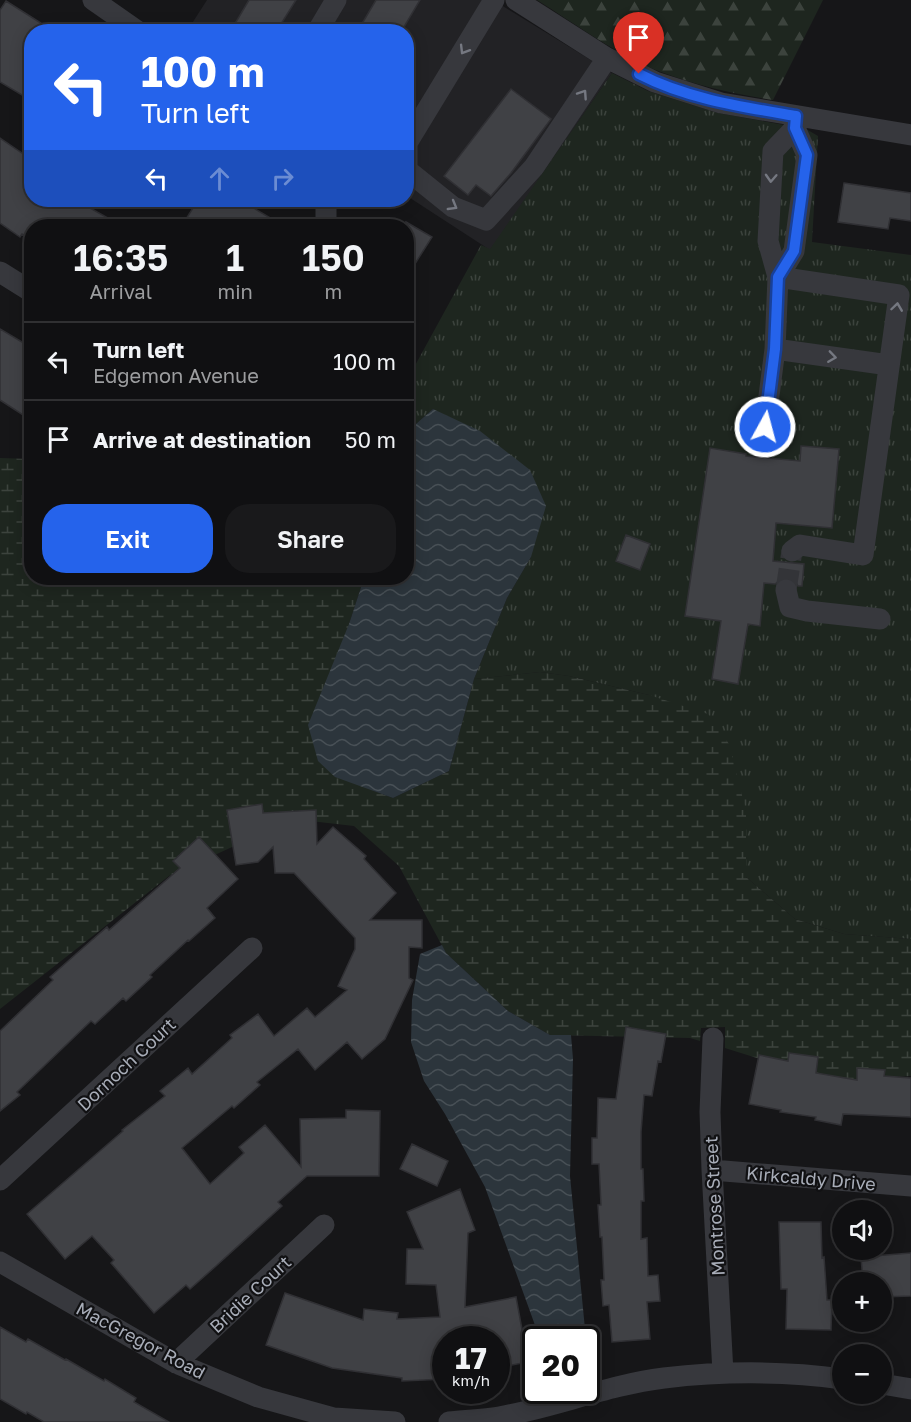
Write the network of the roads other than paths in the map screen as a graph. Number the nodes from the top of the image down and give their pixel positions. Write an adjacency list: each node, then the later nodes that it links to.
1 (93, 0): 5 (street)
2 (336, 0): 6 (street)
3 (494, 0): 9 (street, one-way to 9)
4 (516, 0): 7 (street)
5 (128, 24)
6 (322, 24)
7 (608, 58): 8 (street); 11 (street, one-way to 7)
8 (796, 122): 10 (street); 13 (street); 13 (street, one-way to 13)
9 (414, 131)
10 (911, 135)
11 (414, 176)
12 (0, 272): 14 (street)
13 (778, 277): 15 (street); 16 (street, one-way to 13)
14 (24, 287)
15 (775, 349): 16 (street, one-way to 16); 17 (street)
16 (889, 365): 18 (street)
17 (765, 427)
18 (792, 551)
19 (786, 590): 20 (street)
20 (880, 619)
21 (252, 948): 24 (street, Dornoch Court)
22 (713, 1038): 23 (street, Montrose Street)
23 (712, 1170): 25 (street, Kirkcaldy Drive); 29 (street, Montrose Street)
24 (0, 1180)
25 (911, 1186)
26 (324, 1226): 28 (street, Bridie Court)
27 (0, 1262): 28 (street, MacGregor Road)
28 (176, 1363): 33 (street, MacGregor Road)
29 (723, 1373): 30 (street); 34 (street)
30 (832, 1377)
31 (892, 1386): 32 (street)
32 (911, 1389)
33 (395, 1422)
34 (449, 1422)

